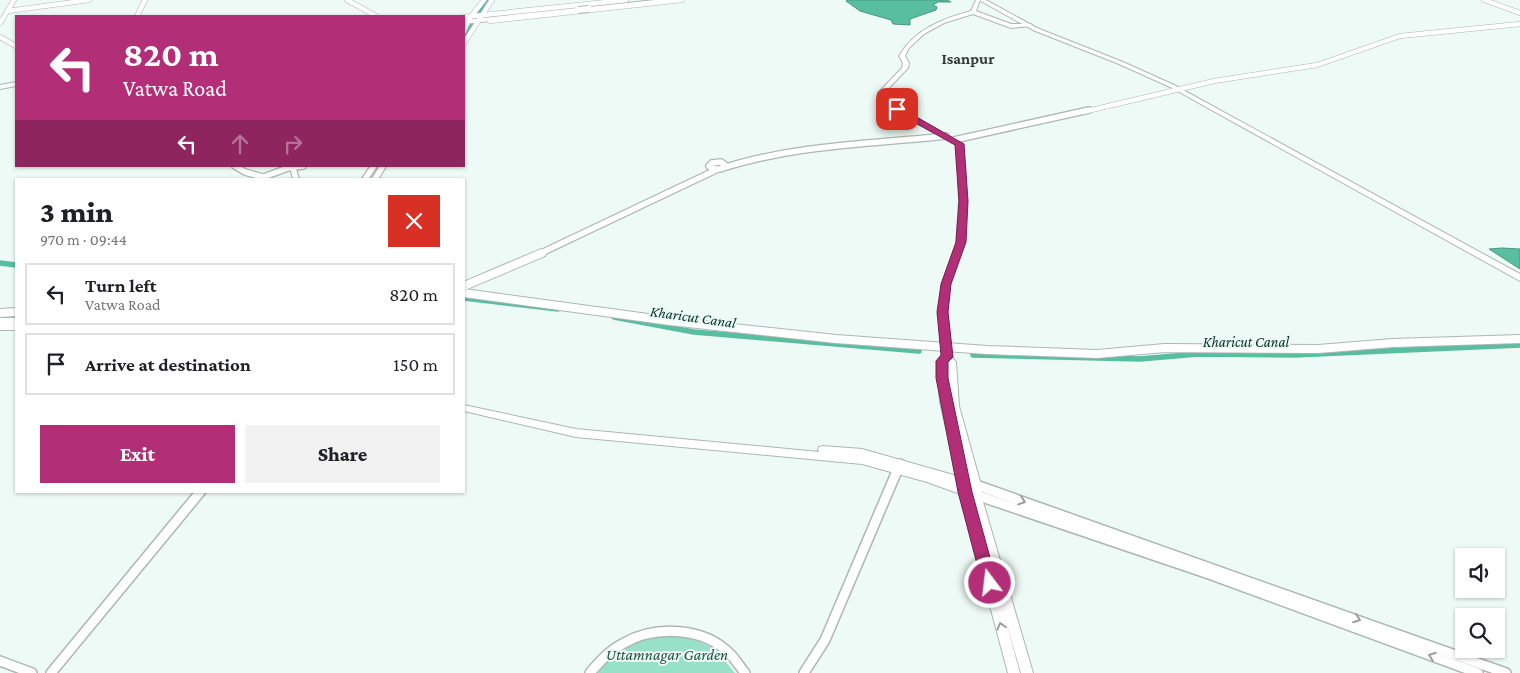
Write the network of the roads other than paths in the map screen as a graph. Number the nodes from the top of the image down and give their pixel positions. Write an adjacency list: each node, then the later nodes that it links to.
1 (82, 0): 14 (street)
2 (89, 0): 14 (street)
3 (145, 0): 20 (street)
4 (347, 0): 21 (street)
5 (484, 0): 23 (street)
6 (492, 0): 22 (street)
7 (564, 0): 15 (street)
8 (626, 0): 15 (street)
9 (640, 0): 16 (main road)
10 (670, 0): 17 (main road)
11 (682, 0): 17 (street)
12 (981, 0): 18 (main road); 25 (main road)
13 (1484, 0): 19 (street)
14 (9, 6): 24 (street)
15 (568, 6): 16 (main road); 17 (street); 22 (main road)
16 (578, 8): 17 (main road, bridge); 22 (main road)
17 (591, 10): 22 (street)
18 (973, 12): 25 (main road); 33 (main road)
19 (1520, 13)
20 (138, 15)
21 (374, 15)
22 (481, 19): 23 (main road); 28 (street)
23 (467, 20)
24 (0, 23)
25 (1029, 25): 32 (main road)
26 (1520, 25): 32 (street)
27 (0, 37): 29 (street)
28 (465, 43)
29 (15, 45)
30 (15, 83): 31 (main road)
31 (0, 86)
32 (1182, 90): 34 (street); 47 (main road)
33 (943, 135): 34 (main road); 35 (street)
34 (957, 142): 60 (main road)
35 (722, 165): 36 (street); 42 (street)
36 (709, 166): 42 (street); 48 (street)
37 (237, 167): 43 (street)
38 (298, 167): 41 (street)
39 (373, 167): 45 (street)
40 (382, 167): 46 (street)
41 (293, 168): 43 (street); 44 (street)
42 (716, 170): 49 (street)
43 (262, 178)
44 (296, 178)
45 (366, 178)
46 (376, 178)
47 (1520, 277)
48 (465, 281)
49 (465, 286)
50 (465, 293): 60 (street)
51 (15, 312): 52 (street)
52 (0, 313)
53 (0, 317): 54 (main road)
54 (15, 317)
55 (0, 321): 56 (main road)
56 (15, 321)
57 (0, 326): 58 (street)
58 (15, 326)
59 (1520, 339): 60 (street)
60 (946, 352): 63 (main road)
61 (465, 407): 62 (main road)
62 (899, 466): 63 (main road); 71 (street)
63 (970, 489): 65 (main road); 74 (street, one-way to 63); 75 (street, one-way to 75)
64 (200, 493): 68 (street)
65 (977, 517): 72 (main road, one-way to 65); 73 (main road)
66 (0, 661): 67 (street)
67 (32, 673)
68 (51, 673)
69 (590, 673): 70 (street)
70 (745, 673)
71 (804, 673)
72 (1014, 673)
73 (1026, 673)
74 (1478, 673)
75 (1506, 673)

